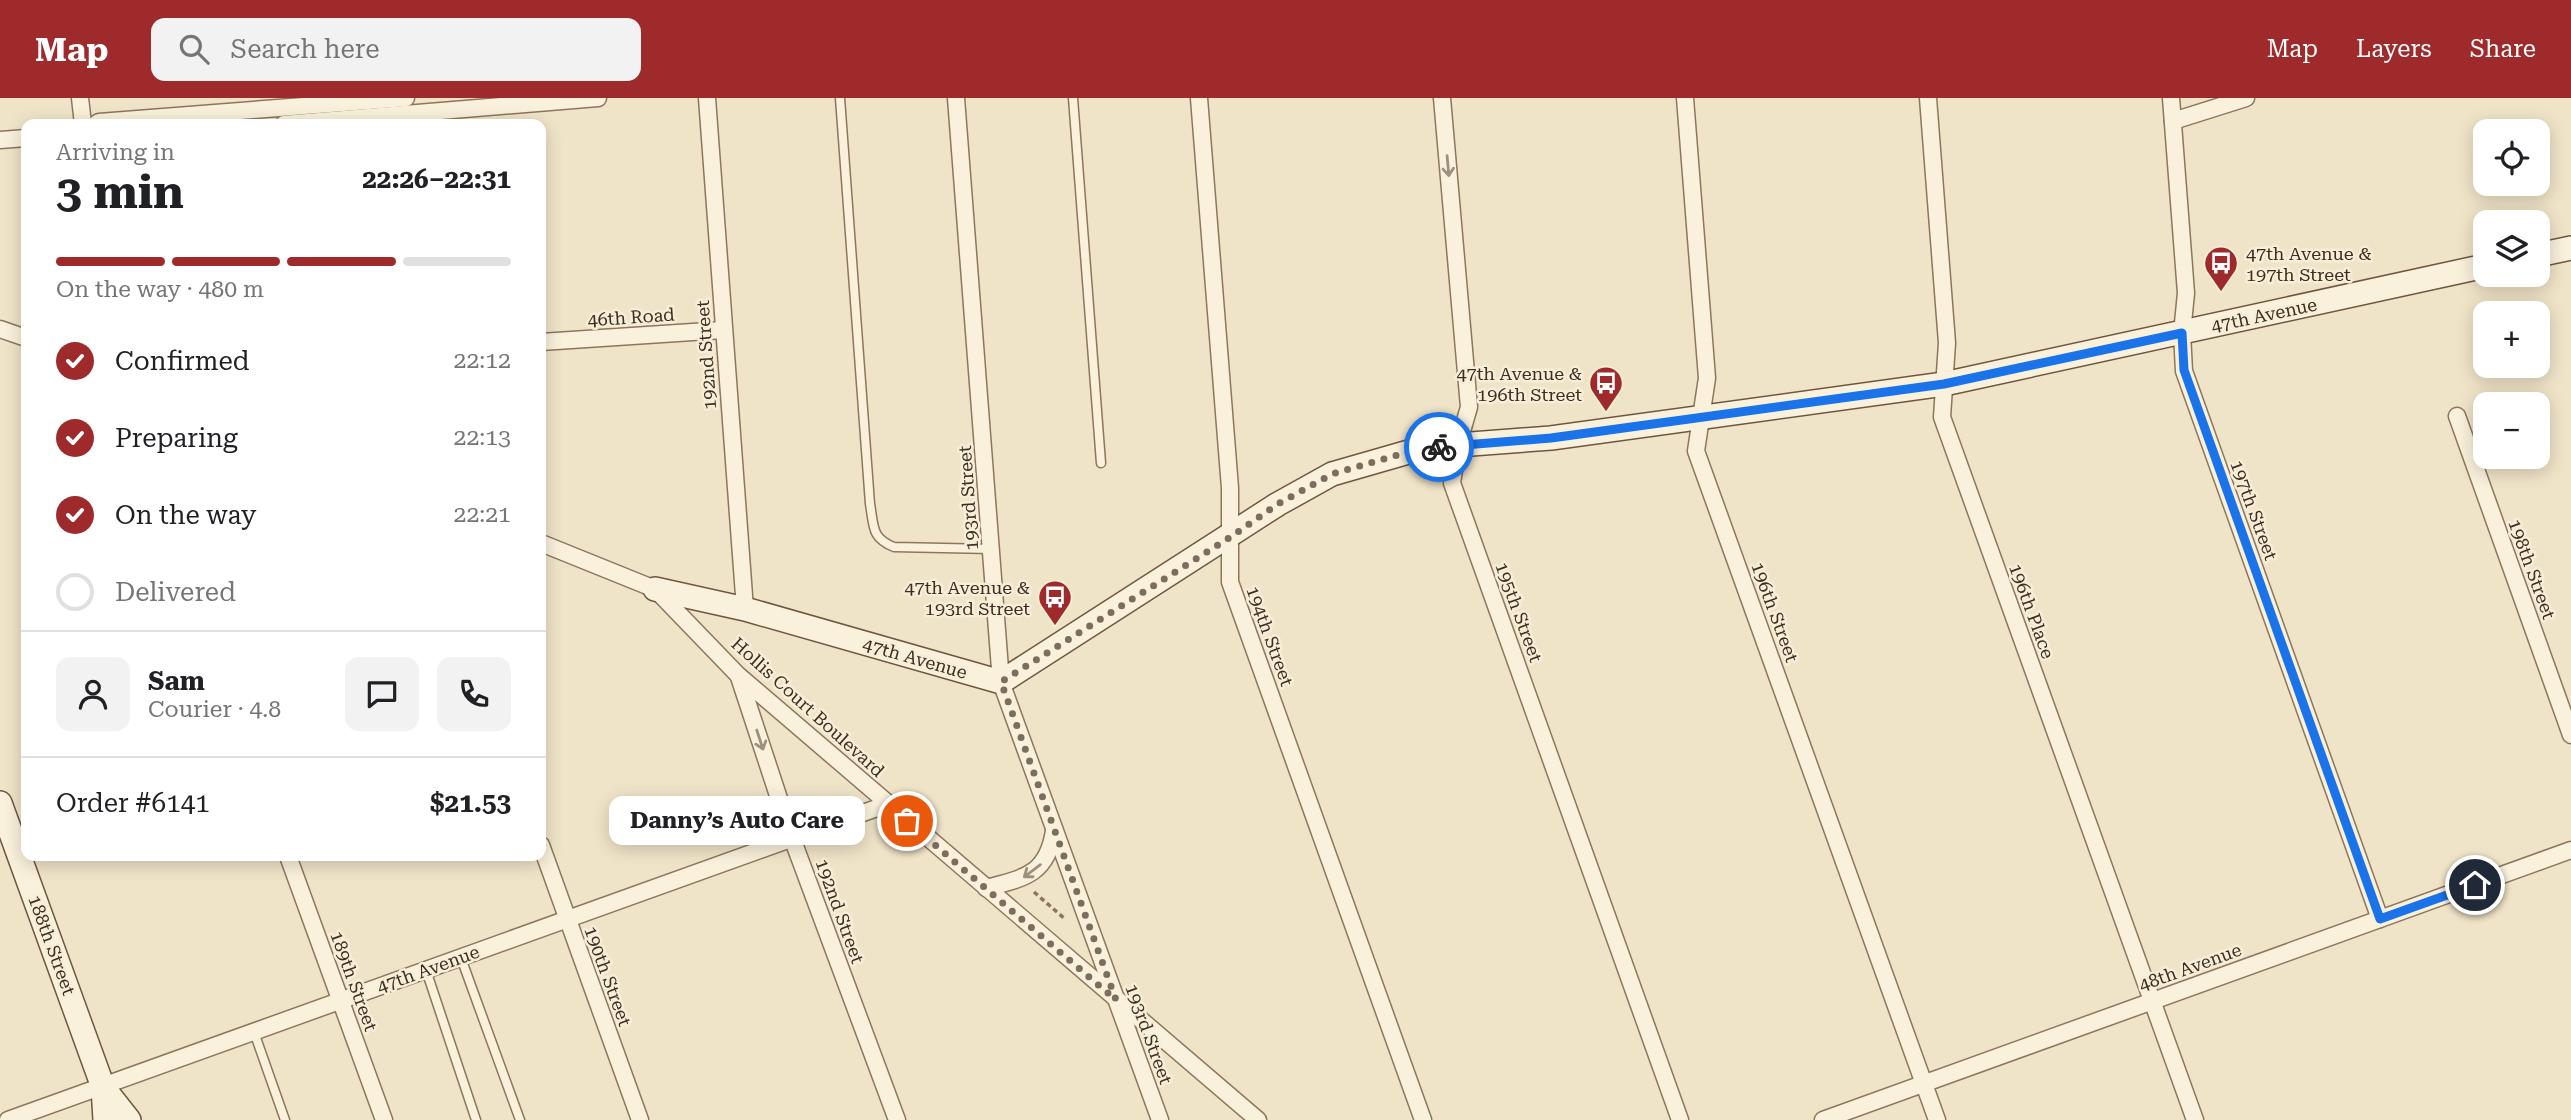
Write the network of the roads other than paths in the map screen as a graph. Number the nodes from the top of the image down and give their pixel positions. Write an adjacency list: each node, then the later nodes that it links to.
1 (80, 98): 18 (street)
2 (406, 98): 14 (street)
3 (598, 98): 15 (street)
4 (707, 98): 28 (street, 192nd Street)
5 (840, 98): 39 (lane)
6 (956, 98): 39 (street, 193rd Street)
7 (1073, 98): 36 (lane)
8 (1199, 98): 37 (street, 194th Street)
9 (1442, 98): 35 (street, 195th Street, one-way to 35)
10 (1685, 98): 34 (street, 196th Street)
11 (1928, 98): 32 (street, 196th Place)
12 (2171, 98): 21 (street, 197th Street)
13 (2246, 98): 21 (street)
14 (366, 101): 16 (street); 17 (street)
15 (478, 103): 17 (street)
16 (263, 117): 19 (street)
17 (367, 118): 20 (street)
18 (82, 119)
19 (197, 119)
20 (353, 119)
21 (2172, 121): 29 (street, 197th Street)
22 (21, 138): 23 (street)
23 (0, 140)
24 (2571, 248): 25 (street)
25 (2550, 252)
26 (2473, 269): 29 (street, 47th Avenue)
27 (0, 329): 30 (street)
28 (723, 330): 31 (street, 46th Road); 41 (street, 192nd Street)
29 (2182, 333): 32 (street, 47th Avenue); 56 (street, 197th Street)
30 (21, 336)
31 (546, 342)
32 (1944, 384): 34 (street, 47th Avenue); 61 (street, 196th Place)
33 (2457, 416): 44 (street, 198th Street)
34 (1701, 417): 35 (street, 47th Avenue); 63 (street, 196th Street)
35 (1458, 445): 37 (street, 47th Avenue); 77 (street, 195th Street)
36 (1101, 463)
37 (1229, 538): 43 (street, 47th Avenue); 76 (street, 194th Street)
38 (546, 545): 40 (street, Hollis Court Boulevard)
39 (992, 550): 43 (street, 193rd Street)
40 (655, 589): 41 (street, 47th Avenue); 42 (street, Hollis Court Boulevard)
41 (745, 609): 43 (street, 47th Avenue)
42 (738, 675): 46 (street, Hollis Court Boulevard); 48 (street, 192nd Street, one-way to 48)
43 (1001, 682): 47 (street, 193rd Street)
44 (2571, 735)
45 (0, 803): 52 (street, 188th Street)
46 (888, 804): 48 (street, 47th Avenue); 54 (street, Hollis Court Boulevard)
47 (1054, 828): 54 (street, one-way to 54); 59 (street, 193rd Street)
48 (792, 838): 55 (street, 47th Avenue); 73 (street, 192nd Street)
49 (2571, 850): 56 (street, 48th Avenue)
50 (546, 859): 55 (street, 190th Street)
51 (21, 861): 64 (street, 188th Street)
52 (21, 861)
53 (290, 861): 60 (street, 189th Street)
54 (986, 888): 59 (street, Hollis Court Boulevard)
55 (568, 919): 57 (street, 47th Avenue); 72 (street, 190th Street)
56 (2380, 919): 61 (street, 48th Avenue)
57 (461, 958): 58 (street, 47th Avenue); 71 (lane)
58 (426, 970): 60 (street, 47th Avenue); 70 (lane)
59 (1116, 1000): 74 (street, 193rd Street); 75 (street, Hollis Court Boulevard)
60 (341, 1001): 62 (street, 47th Avenue); 69 (street, 189th Street)
61 (2152, 1001): 63 (street, 48th Avenue); 80 (street, 196th Place)
62 (254, 1032): 64 (street, 47th Avenue); 68 (lane)
63 (1924, 1083): 78 (street, 48th Avenue); 79 (street, 196th Street)
64 (103, 1087): 65 (street, 47th Avenue); 66 (street, 188th Street); 67 (street, 188th Street)
65 (8, 1120)
66 (105, 1120)
67 (129, 1120)
68 (285, 1120)
69 (384, 1120)
70 (476, 1120)
71 (520, 1120)
72 (640, 1120)
73 (897, 1120)
74 (1160, 1120)
75 (1258, 1120)
76 (1423, 1120)
77 (1680, 1120)
78 (1822, 1120)
79 (1937, 1120)
80 (2195, 1120)

